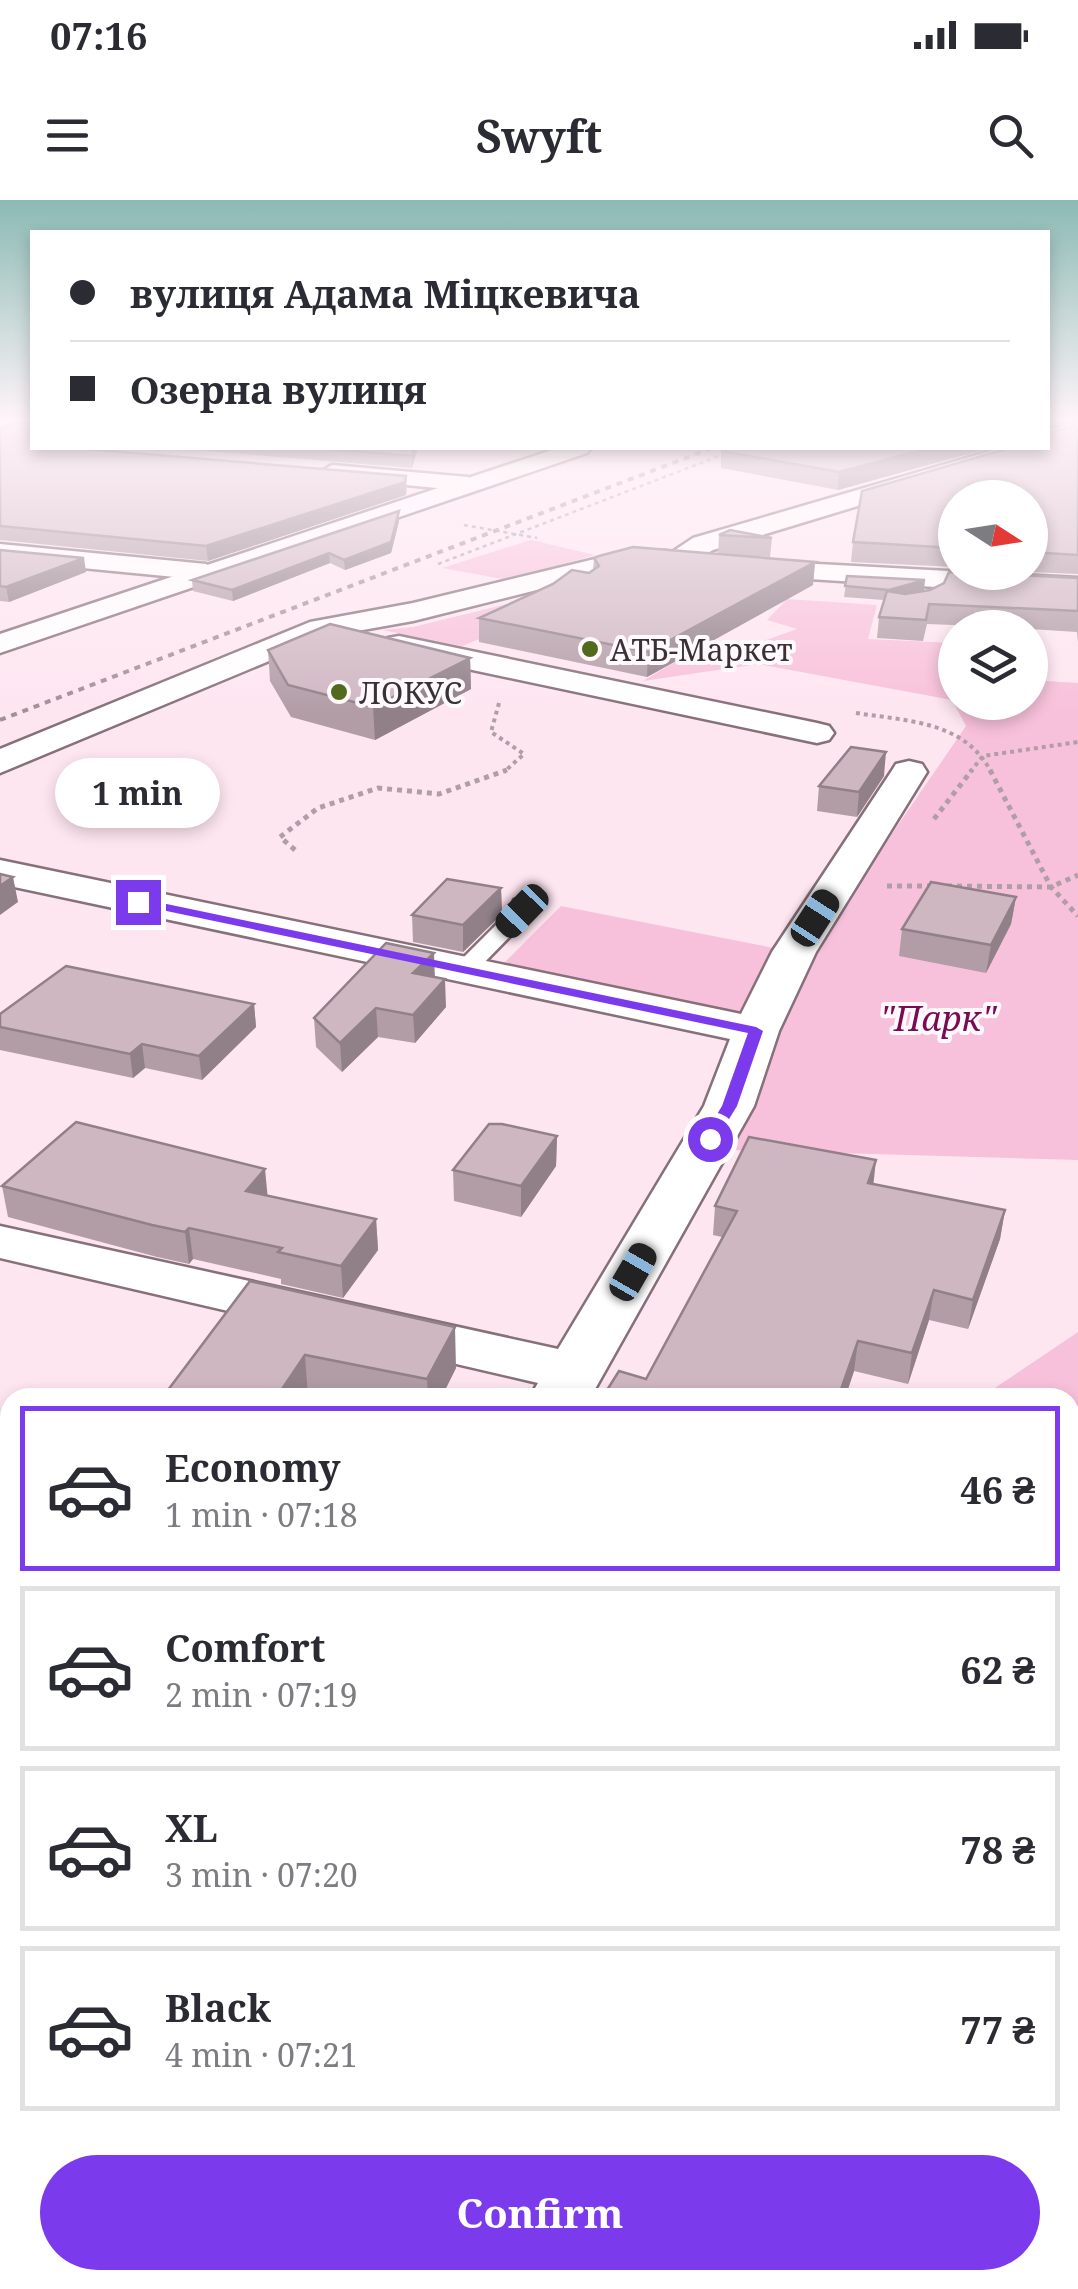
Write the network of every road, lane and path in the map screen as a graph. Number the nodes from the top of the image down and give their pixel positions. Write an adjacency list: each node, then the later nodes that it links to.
1 (371, 516): 7 (street)
2 (566, 516): 4 (path)
3 (794, 516): 6 (street)
4 (516, 536)
5 (0, 552): 7 (street)
6 (674, 560): 8 (street); 9 (street)
7 (206, 572): 12 (street)
8 (552, 580): 10 (lane); 11 (street)
9 (1078, 587)
10 (587, 588)
11 (340, 624): 13 (street); 17 (street)
12 (0, 644)
13 (468, 660): 14 (street); 20 (path)
14 (817, 733)
15 (1078, 742): 16 (path)
16 (982, 756): 19 (path); 24 (path)
17 (0, 762)
18 (909, 772): 19 (street)
19 (873, 826): 23 (street)
20 (295, 850)
21 (0, 872): 27 (street)
22 (1078, 875): 24 (path)
23 (836, 885): 24 (path); 28 (street)
24 (1050, 887): 26 (path)
25 (522, 904): 27 (lane)
26 (1078, 916)
27 (464, 970): 28 (street)
28 (756, 1031): 30 (street)
29 (0, 1242): 30 (street)
30 (567, 1385)

